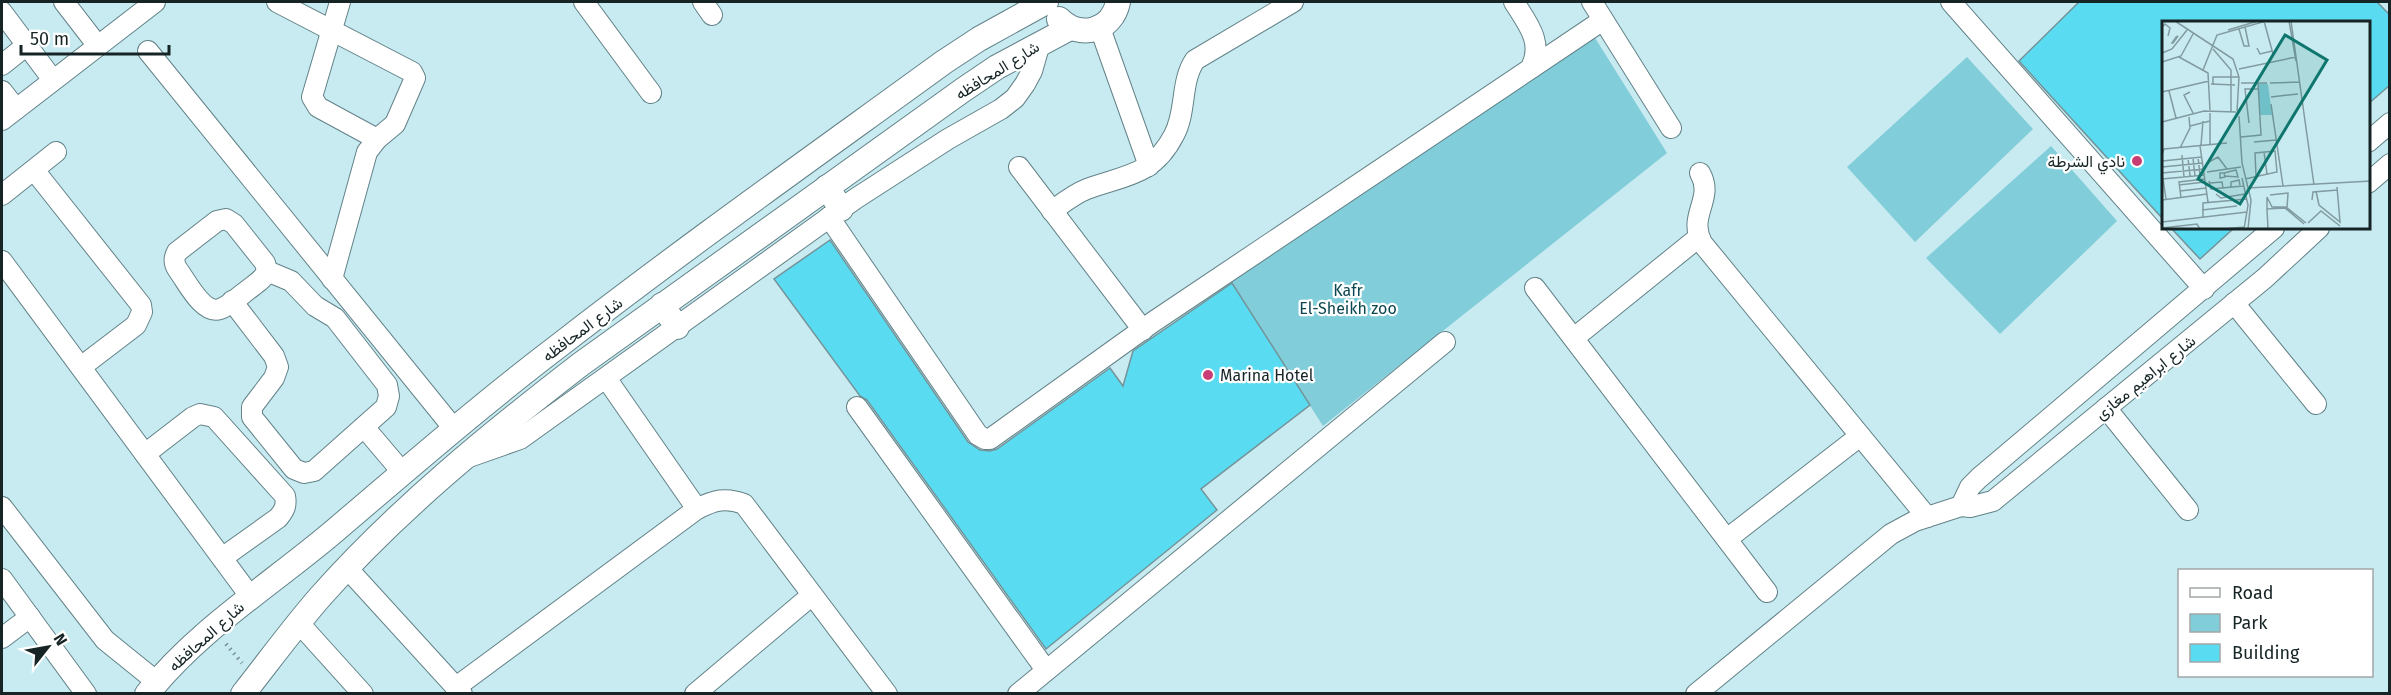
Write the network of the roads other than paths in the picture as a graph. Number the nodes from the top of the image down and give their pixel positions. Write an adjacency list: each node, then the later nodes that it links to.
1 (64, 2): 20 (street)
2 (155, 2): 20 (street)
3 (277, 2): 17 (street)
4 (340, 2): 17 (street)
5 (584, 2): 26 (street)
6 (1046, 2): 65 (main road, شارع المحافظه)
7 (1052, 2): 15 (main road)
8 (1120, 2): 16 (main road)
9 (1293, 2): 34 (street)
10 (1514, 2): 23 (street)
11 (1592, 2): 14 (street)
12 (1951, 2): 50 (street)
13 (2, 12): 19 (street)
14 (1603, 20): 23 (street); 29 (street)
15 (1070, 28): 16 (main road); 18 (main road, شارع المحافظه)
16 (1100, 28): 34 (street)
17 (331, 30): 30 (street); 30 (street)
18 (1040, 43): 39 (main road, شارع المحافظه); 42 (street)
19 (27, 45): 22 (street); 24 (street)
20 (98, 46): 24 (street)
21 (148, 51): 48 (street)
22 (2, 65)
23 (1531, 68): 55 (street)
24 (53, 80): 27 (street)
25 (2, 91): 27 (street)
26 (651, 93)
27 (9, 115)
28 (2390, 123): 31 (street)
29 (1671, 128)
30 (377, 138): 48 (street)
31 (2370, 139)
32 (56, 152): 36 (street)
33 (2390, 164): 38 (street)
34 (1149, 165): 41 (street)
35 (1019, 167): 41 (street)
36 (34, 170): 40 (street); 58 (street)
37 (1700, 173): 45 (street)
38 (2370, 179)
39 (827, 187): 42 (main road); 53 (main road, شارع المحافظه)
40 (2, 195)
41 (1052, 211): 55 (street)
42 (835, 213): 54 (street); 55 (street)
43 (2272, 230): 50 (street, شارع ابراهيم مغازى)
44 (2317, 230): 52 (street, شارع ابراهيم مغازى)
45 (1699, 237): 56 (street); 66 (street)
46 (2, 261): 58 (street)
47 (267, 271): 51 (street); 51 (street); 64 (street)
48 (332, 279): 65 (street)
49 (1535, 288): 56 (street)
50 (2204, 289): 60 (street, شارع ابراهيم مغازى)
51 (232, 301): 64 (street)
52 (2234, 303): 61 (street); 63 (street, شارع ابراهيم مغازى)
53 (662, 305): 54 (main road); 68 (main road, شارع المحافظه)
54 (677, 327): 59 (street)
55 (1143, 330)
56 (1574, 338): 76 (street)
57 (1445, 342): 86 (street)
58 (81, 367): 67 (street)
59 (606, 378): 68 (street); 72 (street)
60 (2081, 393): 63 (street); 70 (street, شارع ابراهيم مغازى)
61 (2316, 404)
62 (857, 407): 86 (street)
63 (2103, 411): 70 (street, شارع ابراهيم مغازى); 73 (street)
64 (364, 427): 69 (street)
65 (454, 430): 69 (main road, شارع المحافظه)
66 (1860, 436): 74 (street); 76 (street)
67 (145, 454): 77 (street); 77 (street)
68 (463, 459): 78 (main road, شارع المحافظه)
69 (403, 473): 75 (main road, شارع المحافظه)
70 (1961, 506): 74 (street, شارع ابراهيم مغازى)
71 (2, 507): 88 (street)
72 (697, 508): 81 (street); 89 (street)
73 (2188, 510)
74 (1928, 517): 95 (street, شارع ابراهيم مغازى)
75 (337, 529): 78 (main road); 82 (main road, شارع المحافظه)
76 (1727, 539): 80 (street)
77 (222, 558): 82 (street)
78 (355, 560): 84 (main road, شارع المحافظه); 89 (street)
79 (2, 579): 83 (street)
80 (1767, 592)
81 (812, 595): 92 (street); 93 (street)
82 (250, 596): 88 (main road, شارع المحافظه)
83 (30, 617): 85 (street); 90 (street)
84 (298, 622): 87 (main road, شارع المحافظه); 91 (street)
85 (2, 638)
86 (1046, 670): 94 (street)
87 (256, 684)
88 (152, 688)
89 (459, 690)
90 (86, 693)
91 (363, 693)
92 (695, 693)
93 (887, 693)
94 (1018, 693)
95 (1696, 693)

